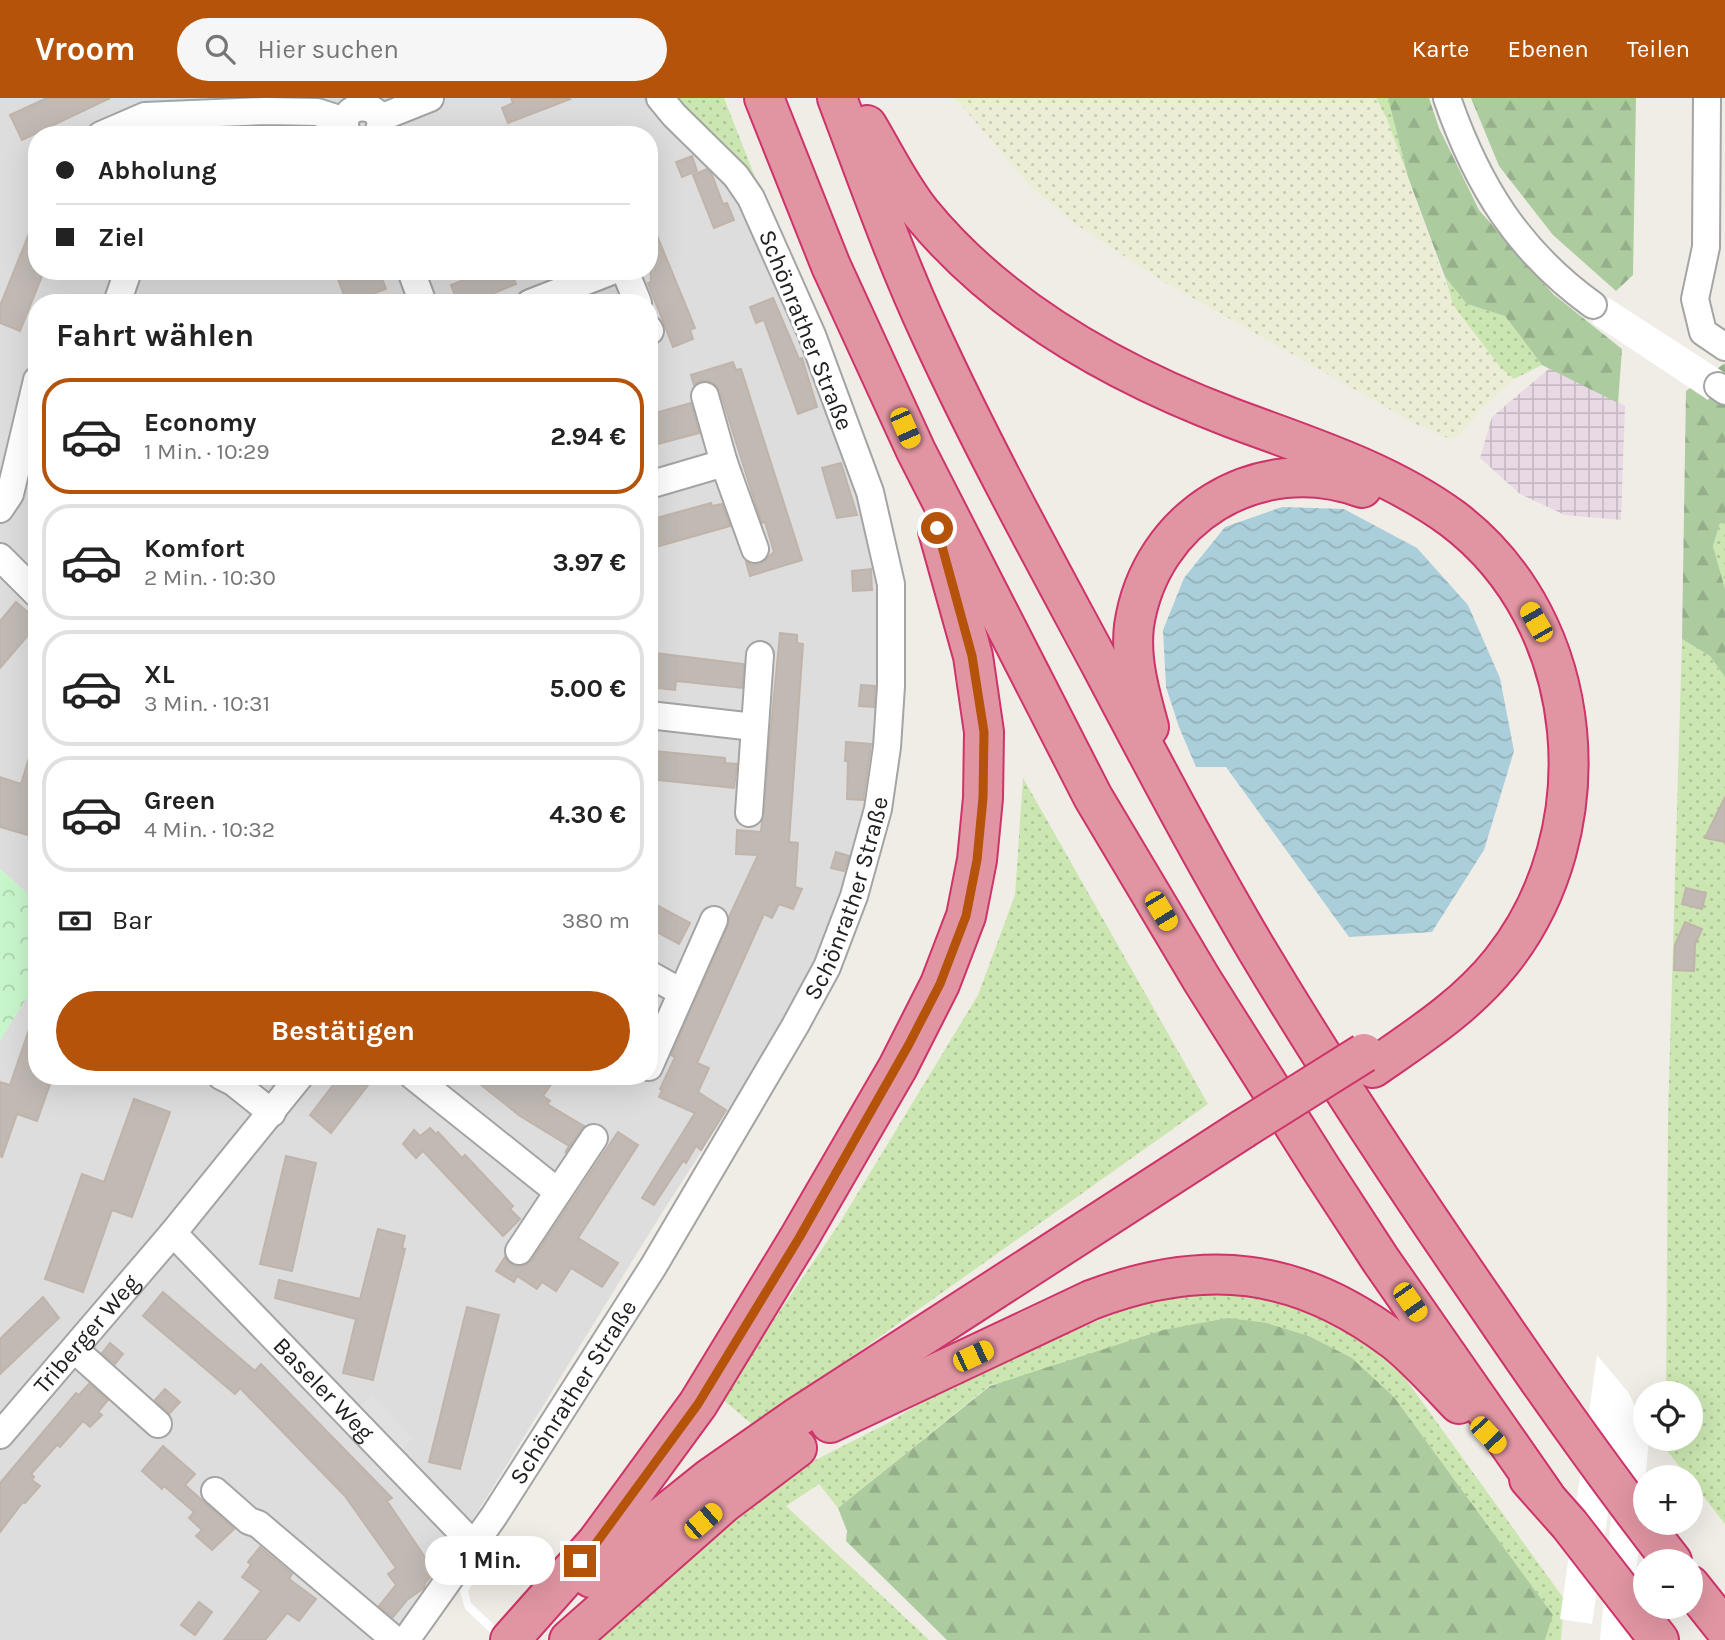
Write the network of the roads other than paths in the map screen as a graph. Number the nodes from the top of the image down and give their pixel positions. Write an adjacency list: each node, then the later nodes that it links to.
1 (430, 98): 11 (street)
2 (660, 98): 50 (street, Schönrather Straße)
3 (764, 98): 18 (highway)
4 (837, 98): 28 (highway)
5 (852, 98): 34 (highway)
6 (1447, 98): 14 (street)
7 (1707, 98): 15 (street)
8 (148, 125): 9 (street)
9 (343, 126)
10 (347, 126): 11 (street)
11 (378, 126)
12 (589, 280): 13 (street)
13 (553, 294)
14 (1593, 305)
15 (1725, 347)
16 (705, 396): 19 (street)
17 (28, 418): 21 (street)
18 (916, 451): 49 (highway); 56 (highway)
19 (724, 463): 20 (street); 22 (street)
20 (658, 482)
21 (0, 509)
22 (755, 550)
23 (5, 574): 24 (street)
24 (28, 588)
25 (760, 655): 27 (street)
26 (658, 716): 27 (street)
27 (754, 727): 29 (street)
28 (1166, 789): 34 (highway); 51 (highway)
29 (749, 813)
30 (714, 920): 32 (street)
31 (658, 979): 32 (street)
32 (681, 992): 33 (street)
33 (658, 1046)
34 (1369, 1060): 39 (highway)
35 (237, 1085): 38 (street)
36 (293, 1085): 38 (street, Triberger Weg)
37 (424, 1085): 41 (street)
38 (272, 1113): 42 (street, Triberger Weg)
39 (1247, 1136): 45 (highway); 57 (highway)
40 (593, 1138): 41 (street)
41 (558, 1192): 43 (street)
42 (173, 1233): 44 (street, Triberger Weg); 50 (street, Baseler Weg)
43 (519, 1251)
44 (75, 1350): 46 (street); 47 (street, Triberger Weg)
45 (830, 1423): 49 (highway); 58 (highway)
46 (158, 1424)
47 (0, 1435)
48 (215, 1491): 54 (street)
49 (1545, 1496): 59 (highway)
50 (474, 1545): 55 (street, Schönrather Straße)
51 (1662, 1549)
52 (1703, 1601): 53 (highway)
53 (1725, 1629)
54 (395, 1640)
55 (406, 1640)
56 (510, 1640)
57 (525, 1640)
58 (569, 1640)
59 (1659, 1640)

